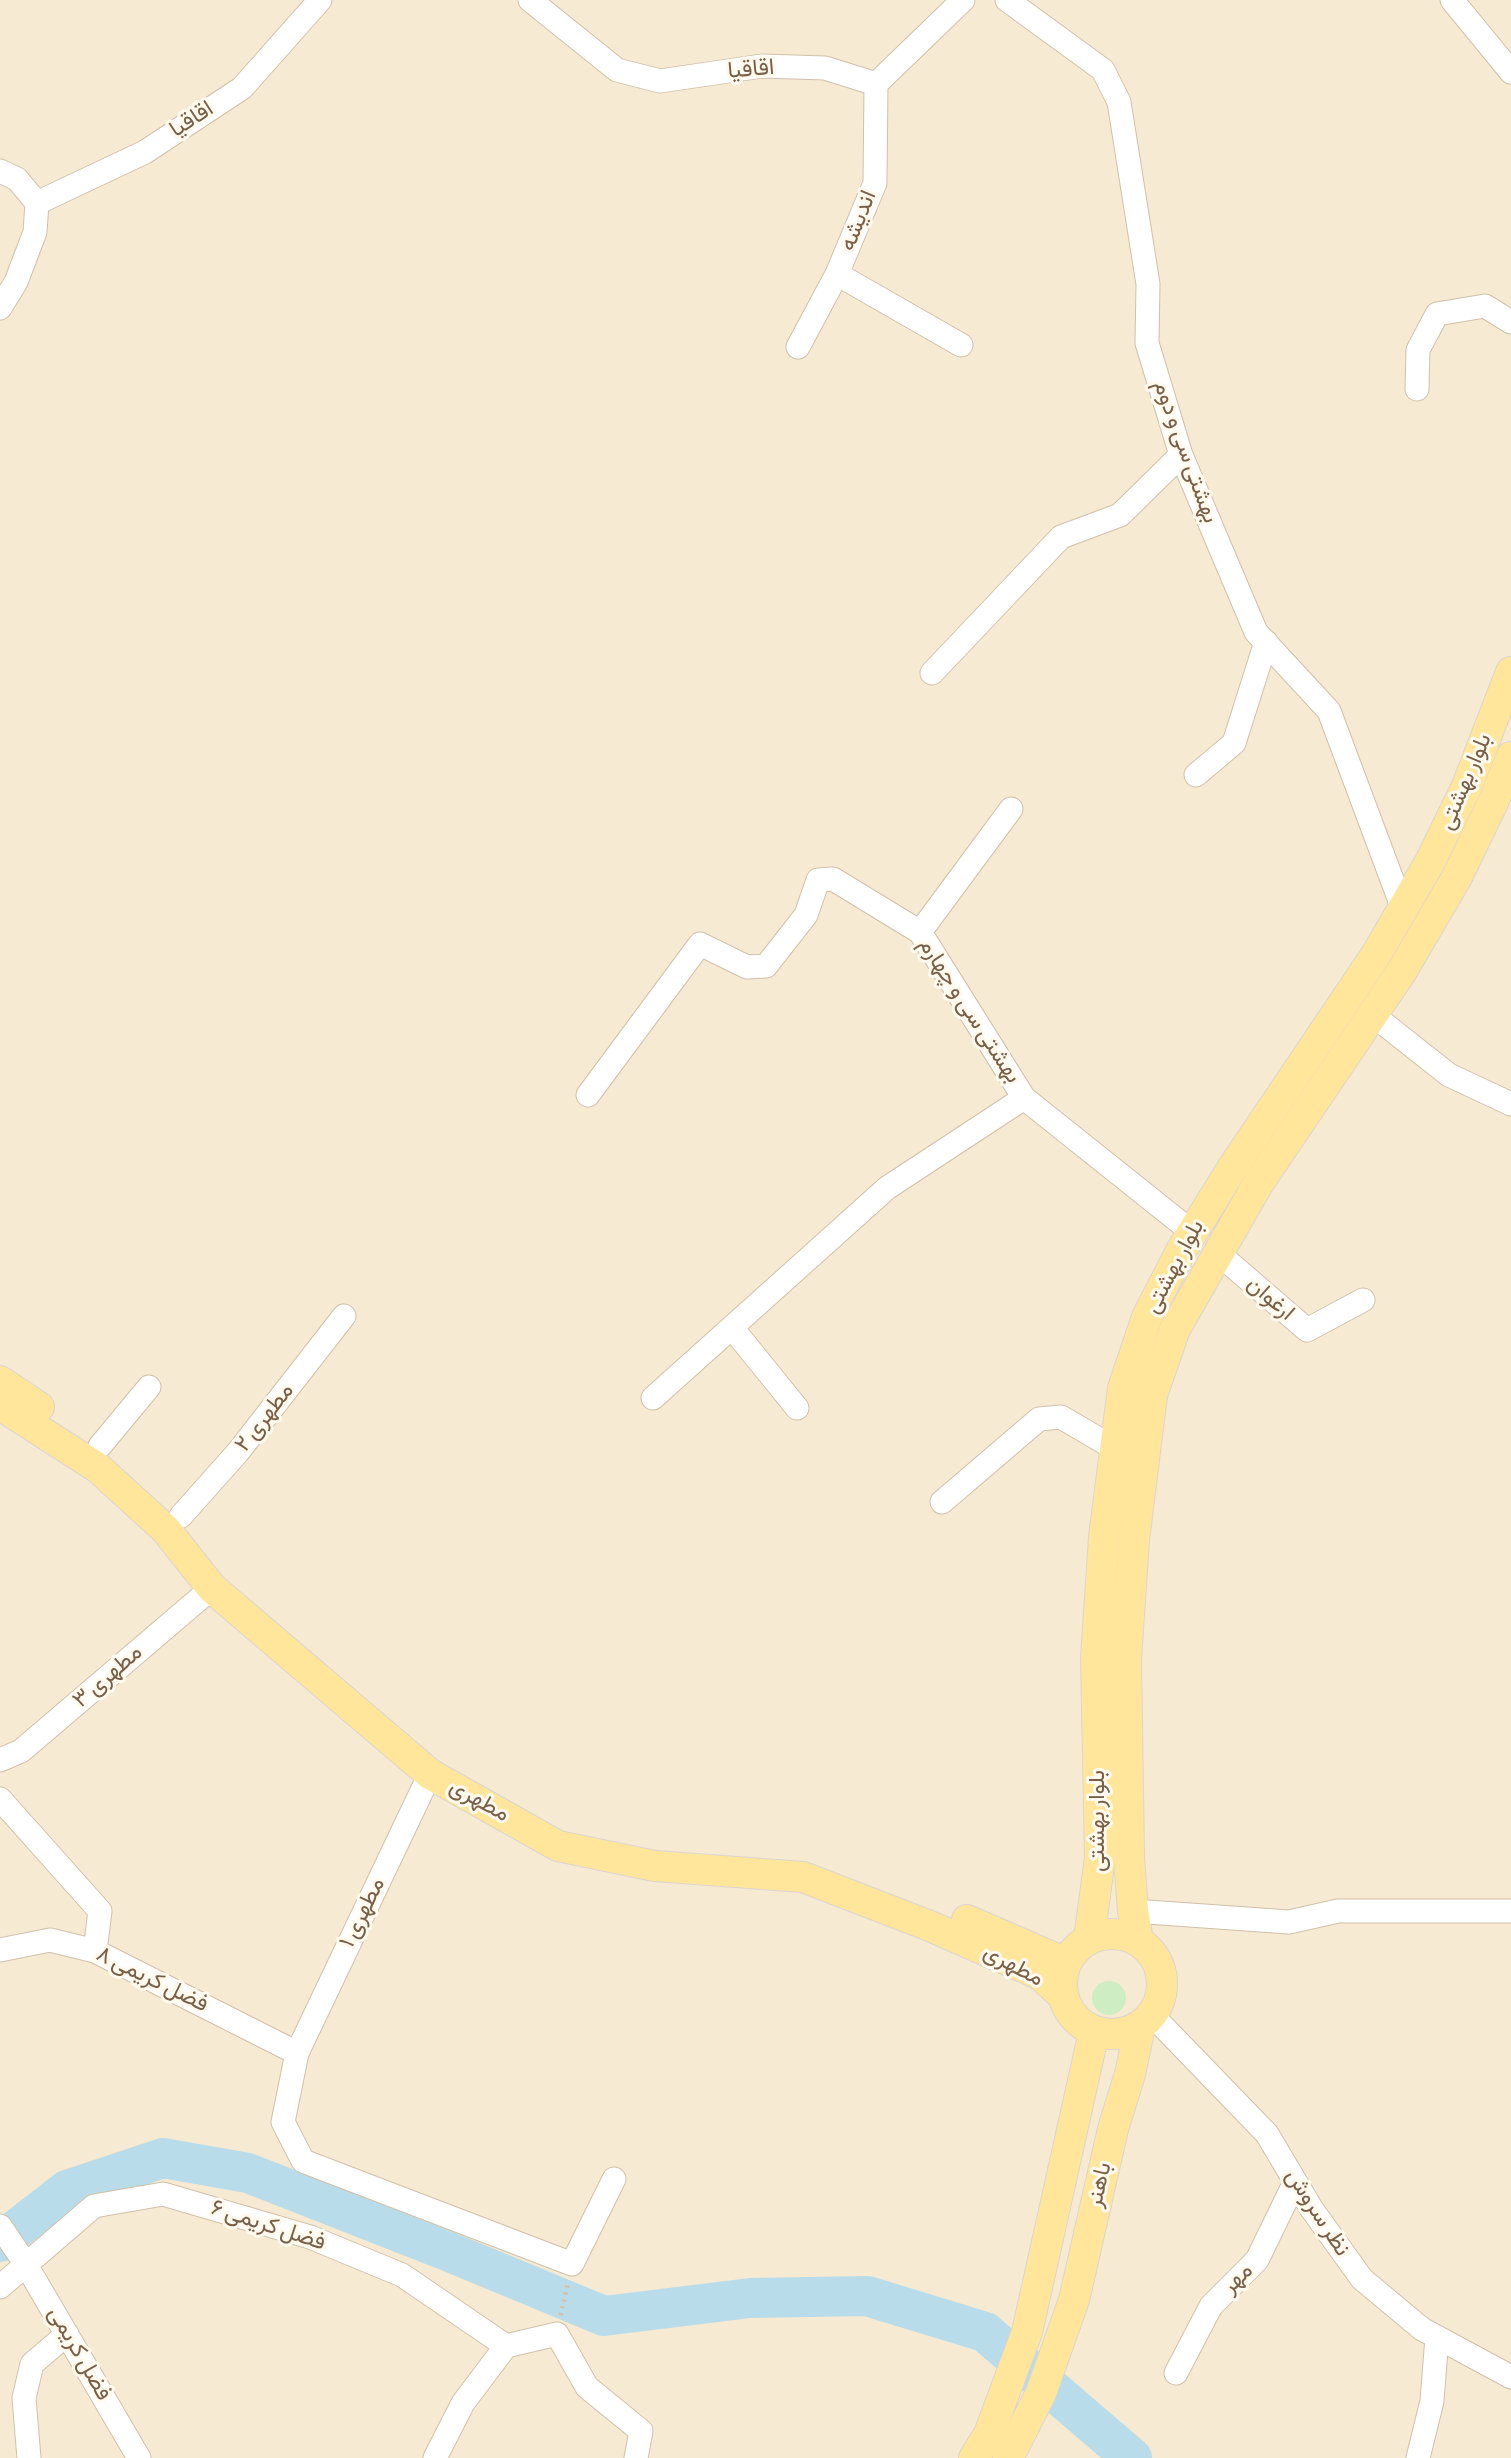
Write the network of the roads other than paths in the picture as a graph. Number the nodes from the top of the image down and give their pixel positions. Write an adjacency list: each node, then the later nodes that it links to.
1 (320, 0): 9 (street, اقاقیا)
2 (530, 0): 7 (street, اقاقیا)
3 (1007, 0): 16 (street, بهشتی سی و دوم)
4 (1452, 0): 6 (street)
5 (950, 4): 7 (street)
6 (1511, 72)
7 (876, 84): 10 (street, اندیشه)
8 (0, 171): 9 (street)
9 (37, 202): 11 (street)
10 (837, 274): 13 (street); 14 (street, اندیشه)
11 (0, 308)
12 (1511, 322): 15 (street)
13 (961, 345)
14 (798, 347)
15 (1417, 389)
16 (1181, 456): 17 (street, بهشتی سی و دوم); 19 (street)
17 (1266, 642): 21 (street); 23 (street, بهشتی سی و دوم)
18 (1511, 672): 23 (main road, بلوار بهشتی)
19 (932, 673)
20 (1511, 757): 25 (main road, بلوار بهشتی)
21 (1196, 775)
22 (1011, 809): 24 (street)
23 (1403, 909): 29 (main road, بلوار بهشتی)
24 (919, 932): 26 (street, بهشتی سی و چهارم); 27 (street, بهشتی سی و چهارم)
25 (1373, 1015): 28 (street); 30 (main road, بلوار بهشتی)
26 (589, 1095)
27 (1024, 1098): 29 (street, بهشتی سی و چهارم); 33 (street)
28 (1511, 1104)
29 (1192, 1233): 40 (main road, بلوار بهشتی)
30 (1217, 1253): 31 (street, ارغوان); 47 (main road, بلوار بهشتی)
31 (1363, 1300)
32 (344, 1316): 42 (street, مطهری ۲)
33 (733, 1329): 36 (street); 38 (street)
34 (0, 1381): 39 (main road, مطهری)
35 (149, 1387): 39 (street)
36 (653, 1398)
37 (0, 1405): 43 (main road, مطهری)
38 (797, 1408)
39 (100, 1446): 42 (main road, مطهری)
40 (1114, 1448): 41 (street); 49 (main road, بلوار بهشتی)
41 (942, 1502)
42 (181, 1516): 53 (main road, مطهری)
43 (212, 1588): 44 (street, مطهری ۳); 45 (main road, مطهری)
44 (0, 1760)
45 (430, 1774): 54 (main road, مطهری); 57 (street, مطهری ۱)
46 (0, 1799): 52 (street)
47 (1133, 1911): 48 (street); 50 (main road, بلوار بهشتی)
48 (1511, 1911)
49 (1089, 1939): 50 (main road); 53 (main road)
50 (1138, 1941): 55 (main road)
51 (0, 1950): 52 (street, فضل کریمی ۸)
52 (95, 1951): 57 (street, فضل کریمی ۸)
53 (1066, 1963): 54 (main road)
54 (1062, 1996): 56 (main road)
55 (1146, 2021): 56 (main road); 59 (street, نظر سروش); 73 (main road, باهنر)
56 (1094, 2032): 72 (main road, باهنر)
57 (297, 2053): 58 (street, مطهری ۱)
58 (614, 2179)
59 (1295, 2182): 64 (street, نظر سروش); 66 (street, مهر)
60 (0, 2226): 61 (street, فضل کریمی)
61 (21, 2257): 62 (street, فضل کریمی ۶); 63 (street, فضل کریمی); 65 (street, فضل کریمی ۶)
62 (0, 2287)
63 (67, 2334): 68 (street); 69 (street, فضل کریمی)
64 (1437, 2337): 67 (street, نظر سروش); 74 (street)
65 (506, 2346): 70 (street); 71 (street)
66 (1176, 2373)
67 (1511, 2377)
68 (29, 2458)
69 (139, 2458)
70 (435, 2458)
71 (636, 2458)
72 (974, 2458)
73 (1007, 2458)
74 (1418, 2458)

